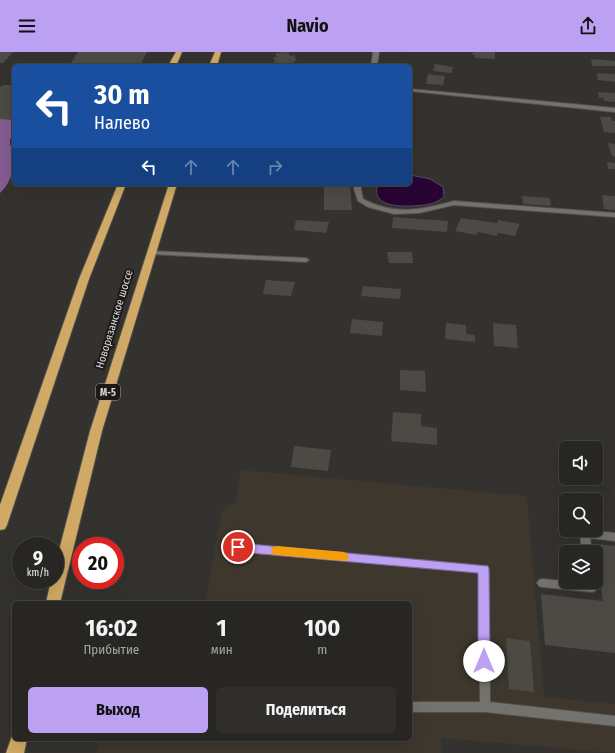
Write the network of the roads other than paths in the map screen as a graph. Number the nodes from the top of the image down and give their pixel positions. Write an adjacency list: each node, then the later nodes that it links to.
1 (179, 52): 4 (highway)
2 (218, 52): 5 (highway)
3 (376, 52): 6 (street)
4 (173, 64)
5 (214, 64)
6 (374, 64)
7 (412, 90): 8 (lane)
8 (615, 110)
9 (121, 186): 15 (highway)
10 (172, 186): 13 (highway, Новорязанское шоссе / М-5)
11 (357, 186): 12 (lane)
12 (615, 215)
13 (152, 253): 14 (lane); 21 (highway, Новорязанское шоссе / М-5)
14 (306, 260)
15 (0, 525)
16 (615, 537): 17 (lane)
17 (586, 545)
18 (238, 547): 23 (lane)
19 (542, 583): 20 (lane)
20 (559, 585)
21 (53, 601)
22 (412, 707): 23 (lane)
23 (485, 707): 24 (lane)
24 (615, 721)
25 (18, 741): 26 (highway)
26 (15, 753)

